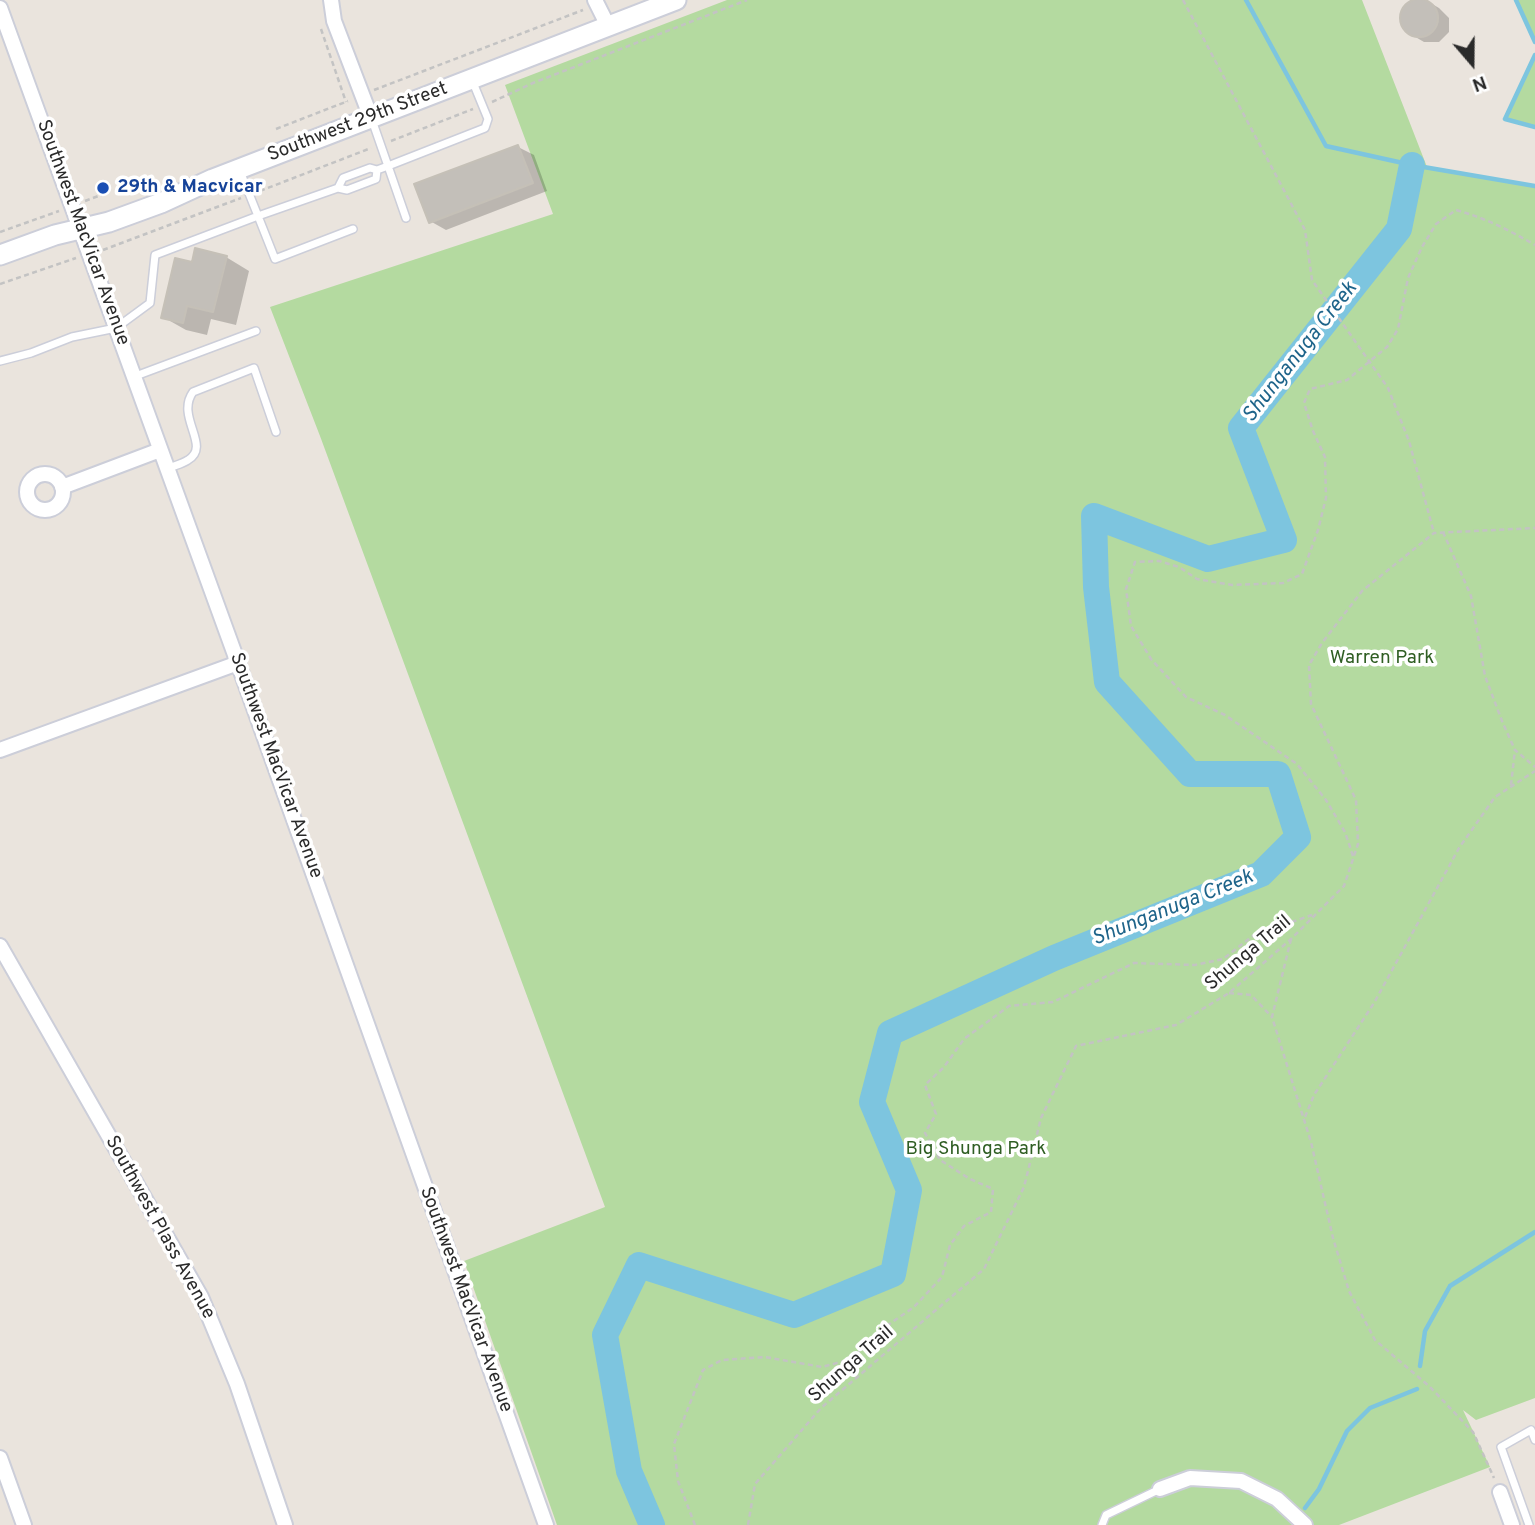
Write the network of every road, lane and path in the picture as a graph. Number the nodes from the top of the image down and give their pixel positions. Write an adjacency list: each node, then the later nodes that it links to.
1 (331, 0): 9 (street)
2 (676, 0): 6 (main road, Southwest 29th Street)
3 (1183, 0): 28 (path)
4 (596, 2): 6 (street); 9 (path)
5 (0, 8): 7 (street, Southwest MacVicar Avenue)
6 (608, 26): 8 (main road, Southwest 29th Street)
7 (5, 37): 17 (street, Southwest MacVicar Avenue)
8 (471, 79): 10 (main road, Southwest 29th Street); 12 (lane)
9 (363, 94): 10 (street); 11 (path)
10 (371, 118): 12 (lane); 13 (main road, Southwest 29th Street)
11 (276, 129)
12 (388, 166): 14 (lane); 19 (lane)
13 (239, 169): 18 (lane); 20 (main road, Southwest 29th Street)
14 (377, 170): 16 (lane); 16 (lane)
15 (103, 188): 17 (path)
16 (338, 188): 18 (lane)
17 (72, 206): 20 (street, Southwest MacVicar Avenue); 22 (path)
18 (258, 216): 21 (lane); 25 (lane)
19 (406, 218)
20 (81, 229): 24 (main road, Southwest 29th Street); 25 (street, Southwest MacVicar Avenue)
21 (353, 229)
22 (0, 232)
23 (1535, 245): 28 (path)
24 (0, 255)
25 (116, 328): 27 (lane); 29 (street, Southwest MacVicar Avenue)
26 (256, 331): 29 (lane)
27 (0, 361)
28 (1370, 361): 36 (path); 42 (path)
29 (133, 377): 31 (street, Southwest MacVicar Avenue)
30 (276, 432): 32 (lane)
31 (160, 450): 32 (street, Southwest MacVicar Avenue); 33 (street)
32 (167, 469): 37 (street, Southwest MacVicar Avenue)
33 (62, 487)
34 (1535, 528): 35 (path)
35 (1443, 532): 36 (path); 39 (path)
36 (1434, 533): 42 (path, Shunga Trail)
37 (238, 663): 38 (street); 55 (street, Southwest MacVicar Avenue)
38 (0, 750)
39 (1515, 750): 40 (path); 41 (path)
40 (1535, 767)
41 (1511, 785): 41 (path); 48 (path)
42 (1353, 860): 43 (path, Shunga Trail)
43 (1316, 914): 44 (path, Shunga Trail); 56 (path)
44 (1291, 939): 46 (path, Shunga Trail); 47 (path)
45 (0, 946): 54 (street, Southwest Plass Avenue)
46 (1228, 993): 47 (path); 57 (path, Shunga Trail)
47 (1272, 1017): 48 (path)
48 (1304, 1118): 52 (path)
49 (1535, 1440): 61 (lane)
50 (0, 1458): 53 (street)
51 (1160, 1489): 58 (lane); 59 (street)
52 (1500, 1492): 60 (street)
53 (24, 1525)
54 (285, 1525)
55 (546, 1525)
56 (695, 1525)
57 (748, 1525)
58 (1102, 1525)
59 (1305, 1525)
60 (1512, 1525)
61 (1529, 1525)

